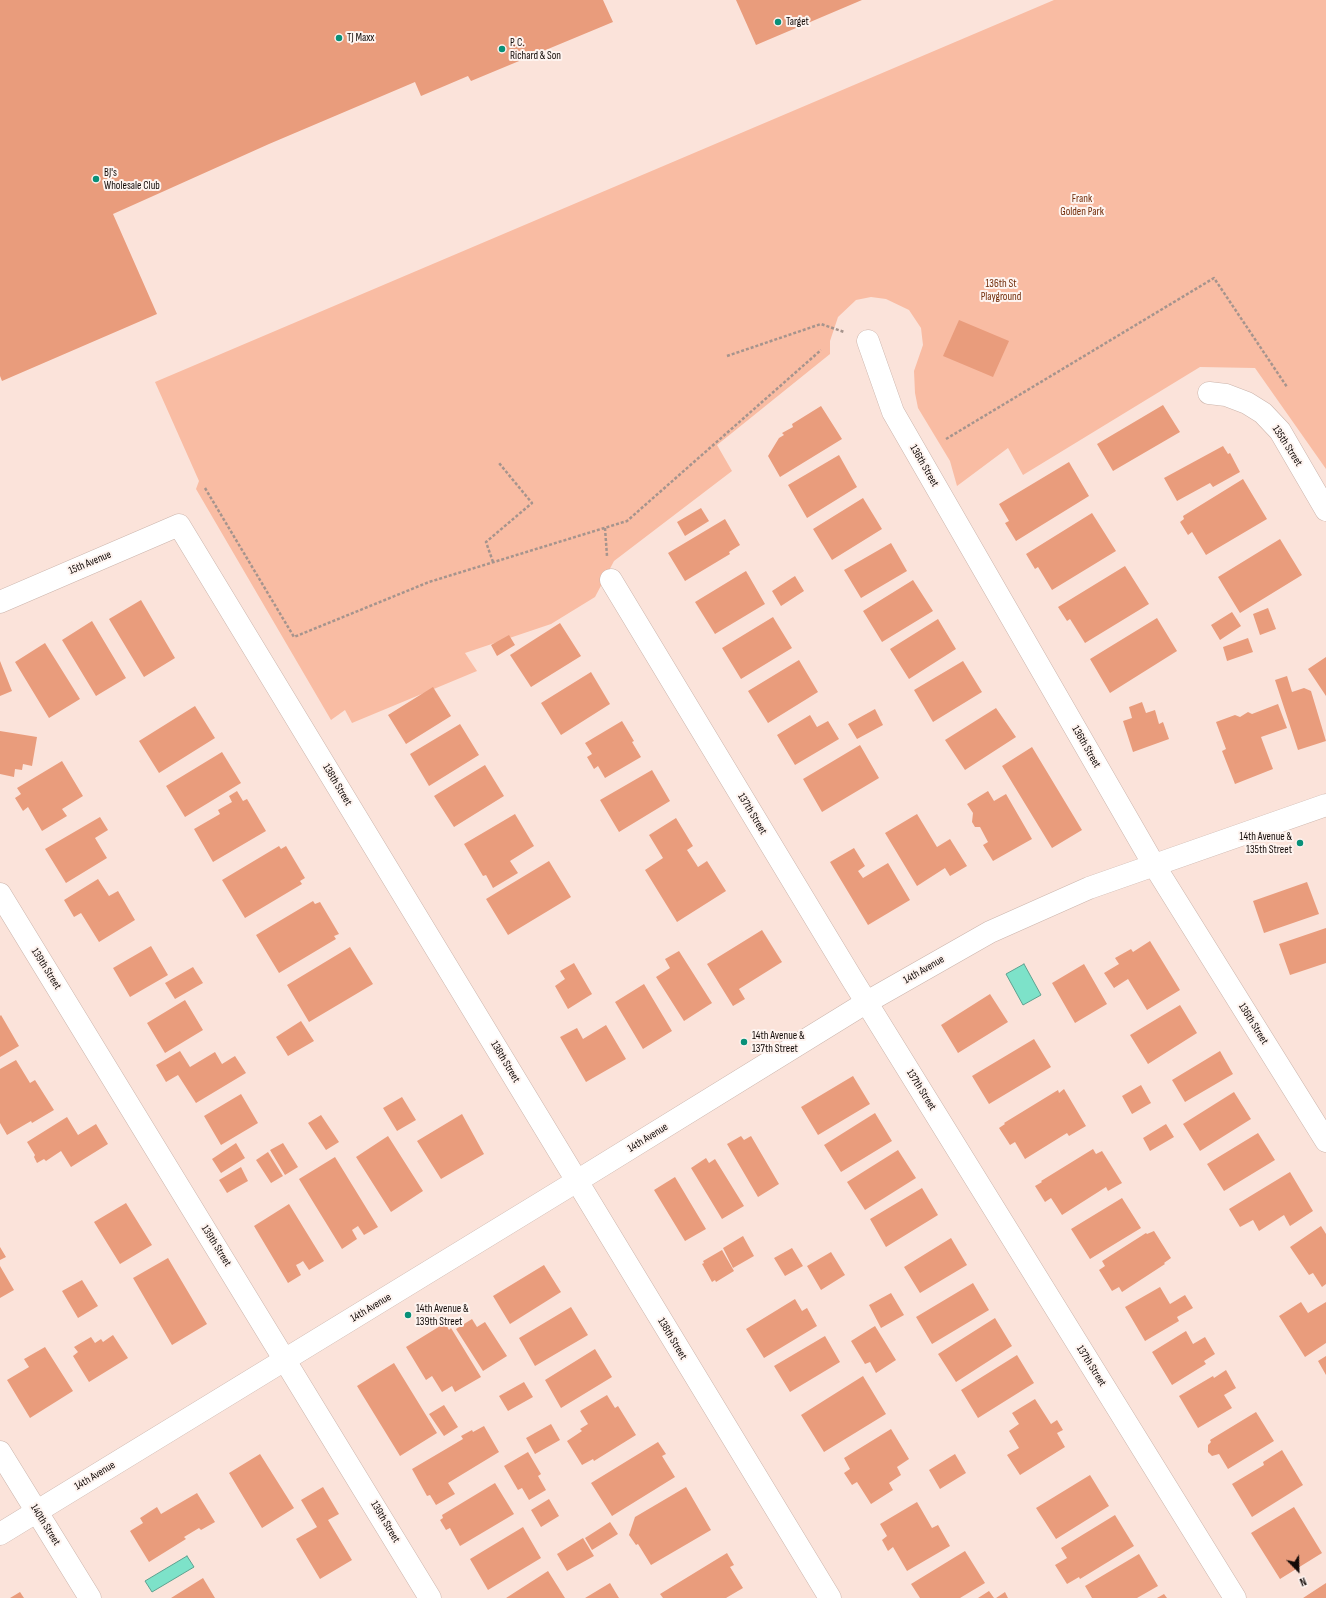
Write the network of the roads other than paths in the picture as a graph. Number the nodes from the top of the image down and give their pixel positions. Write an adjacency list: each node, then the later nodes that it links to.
1 (868, 341): 8 (street, 136th Street)
2 (1209, 393): 3 (street, 135th Street)
3 (1326, 510)
4 (179, 525): 6 (street, 15th Avenue); 12 (street, 138th Street)
5 (611, 580): 10 (street, 137th Street)
6 (0, 602)
7 (1326, 805): 8 (street, 14th Avenue)
8 (1154, 865): 10 (street, 14th Avenue); 11 (street, 136th Street)
9 (0, 894): 13 (street, 139th Street)
10 (867, 1002): 12 (street, 14th Avenue); 20 (street, 137th Street)
11 (1326, 1141)
12 (577, 1182): 13 (street, 14th Avenue); 19 (street, 138th Street)
13 (286, 1360): 15 (street, 14th Avenue); 18 (street, 139th Street)
14 (0, 1452): 15 (street, 140th Street)
15 (37, 1512): 16 (street, 14th Avenue); 17 (street, 140th Street)
16 (0, 1534)
17 (90, 1598)
18 (430, 1598)
19 (830, 1598)
20 (1235, 1598)

